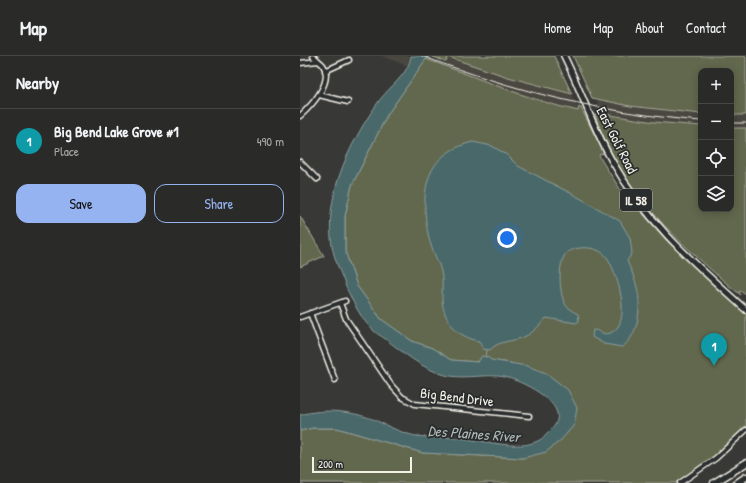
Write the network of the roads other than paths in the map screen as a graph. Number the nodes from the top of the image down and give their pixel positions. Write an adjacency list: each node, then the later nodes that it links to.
1 (313, 56): 4 (street)
2 (564, 56): 14 (main road, East Golf Road / IL 58)
3 (349, 60): 6 (street)
4 (318, 61): 5 (street); 6 (street)
5 (300, 63)
6 (325, 71): 7 (street)
7 (319, 95): 8 (street); 9 (street)
8 (348, 102)
9 (300, 116)
10 (300, 162): 11 (street)
11 (317, 179)
12 (345, 301): 13 (street)
13 (340, 303): 15 (street); 18 (street, Big Bend Drive)
14 (746, 310)
15 (310, 313): 16 (street); 17 (street)
16 (300, 316)
17 (334, 380)
18 (529, 416)
19 (746, 430): 22 (street)
20 (746, 462): 23 (highway)
21 (746, 477): 24 (highway)
22 (680, 483)
23 (714, 483)
24 (737, 483)

